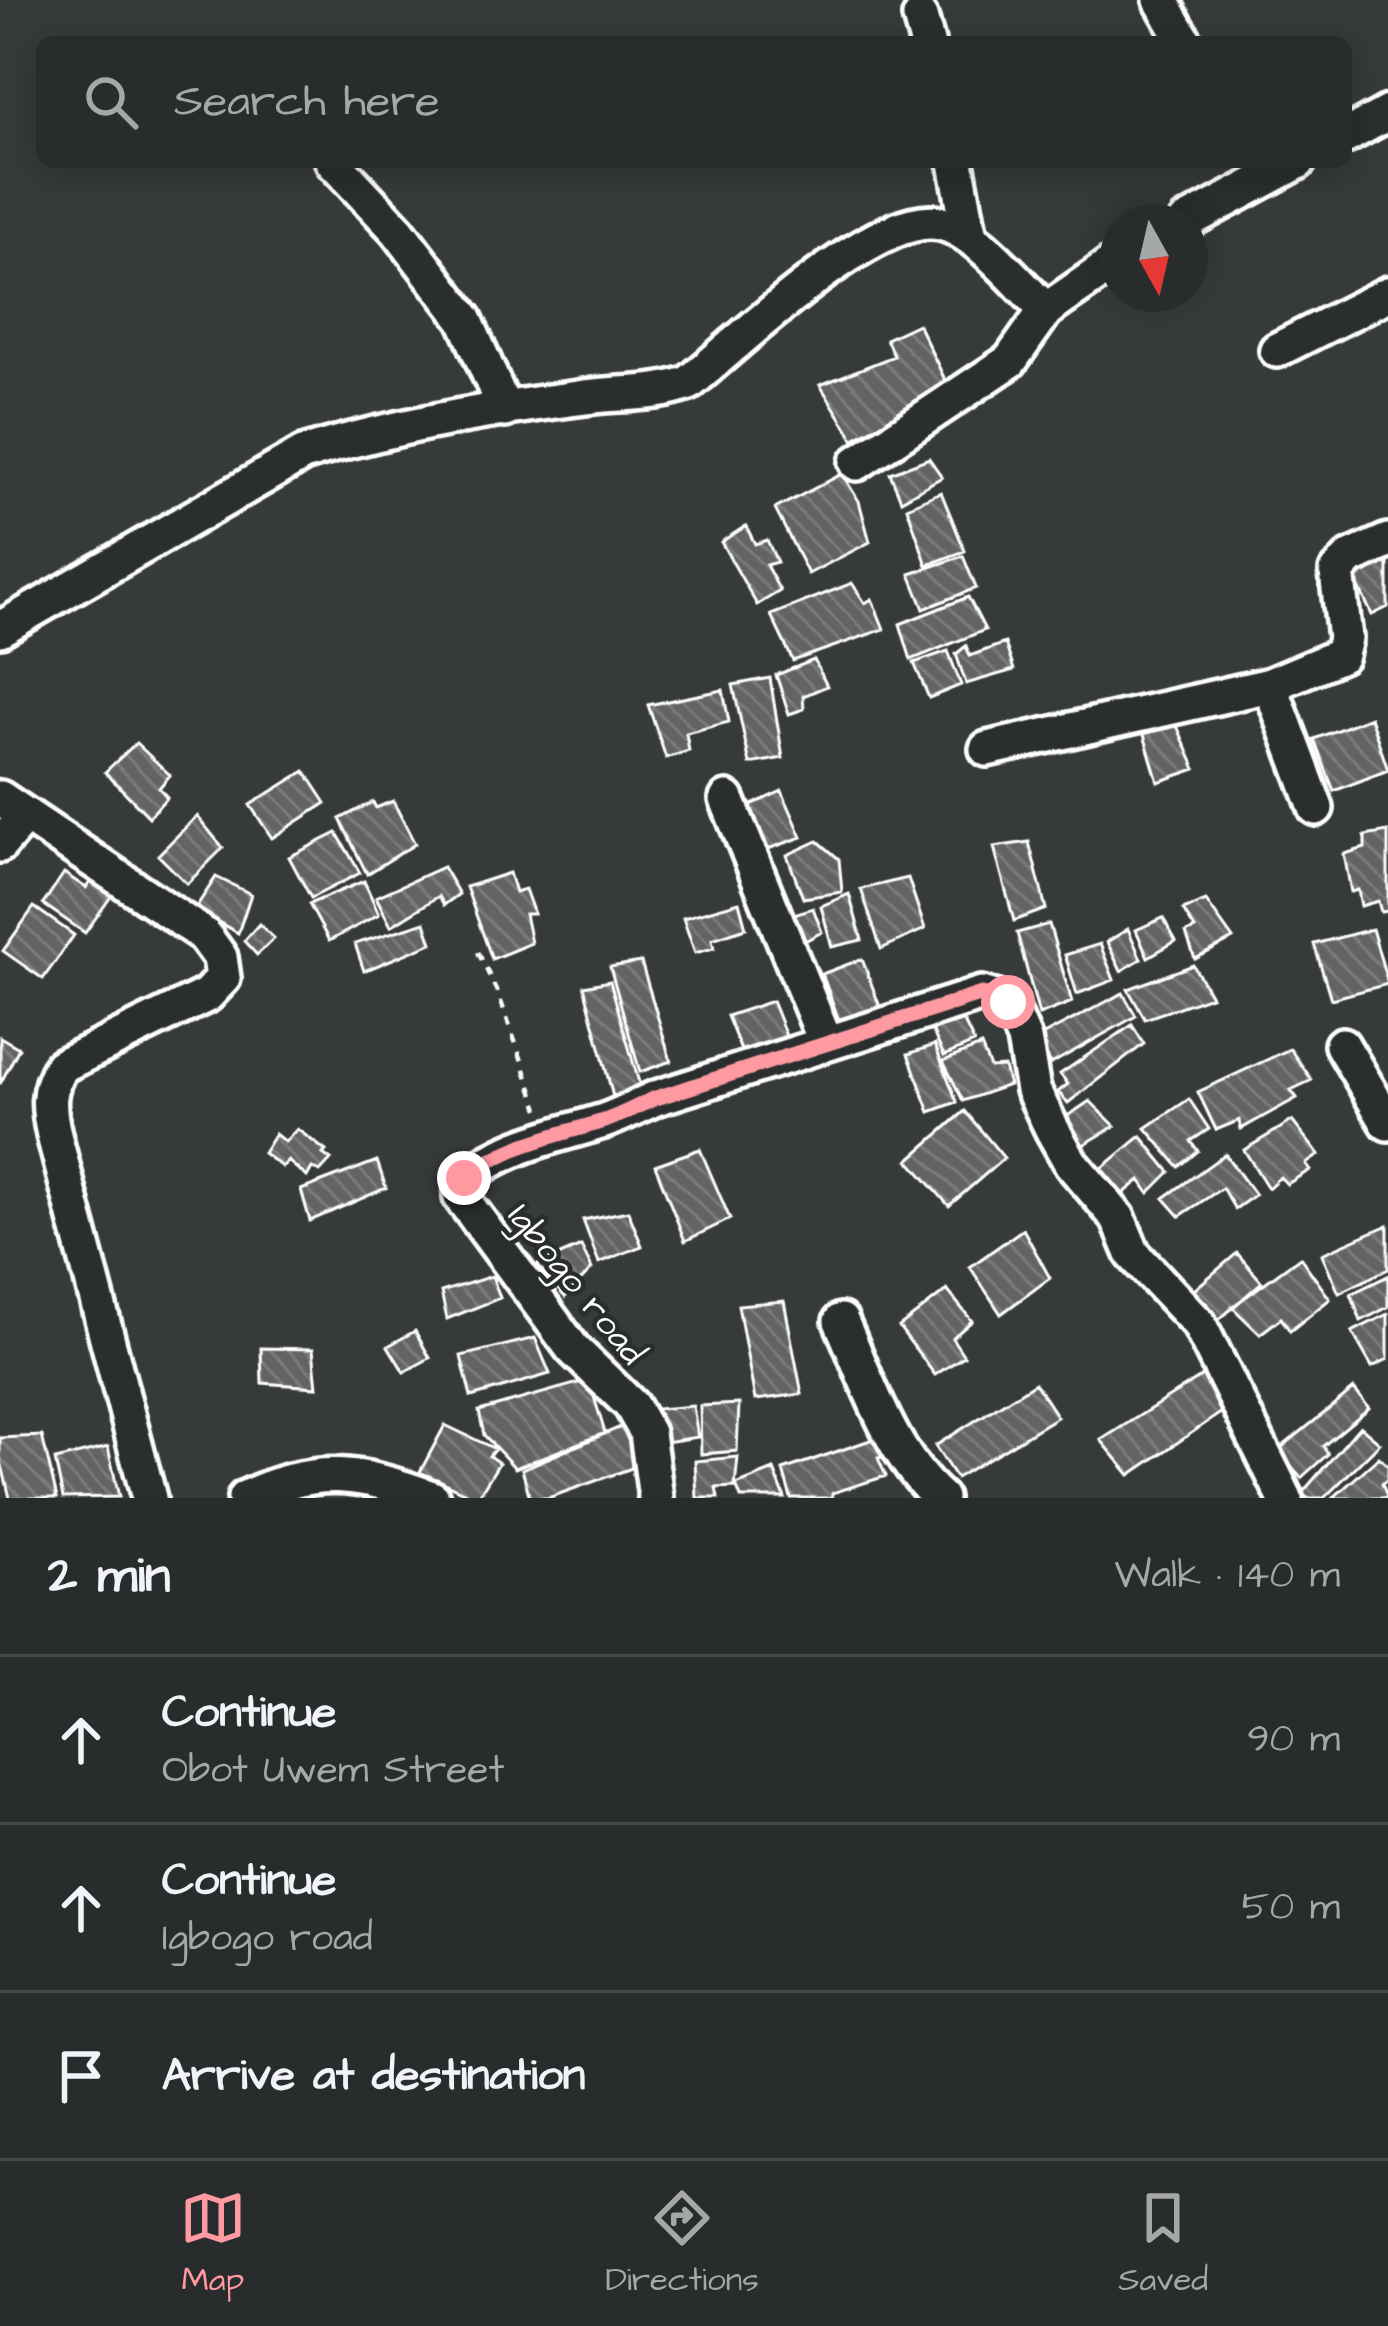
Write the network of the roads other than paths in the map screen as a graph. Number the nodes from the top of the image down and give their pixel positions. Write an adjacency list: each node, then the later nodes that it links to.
1 (1160, 0): 2 (street)
2 (1181, 36)
3 (1388, 113): 4 (street)
4 (1352, 133)
5 (338, 168): 14 (street)
6 (957, 168): 9 (street)
7 (1279, 168): 8 (street)
8 (1208, 209)
9 (970, 237): 12 (street); 14 (street)
10 (1100, 272): 12 (street)
11 (1388, 293): 13 (street)
12 (1046, 310): 15 (street)
13 (1277, 350)
14 (505, 410): 17 (street)
15 (856, 463)
16 (1388, 541): 18 (street)
17 (0, 629)
18 (1270, 685): 19 (street); 22 (street)
19 (987, 749)
20 (727, 799): 24 (street)
21 (12, 807): 23 (street); 28 (street)
22 (1316, 808)
23 (0, 845)
24 (826, 1043): 31 (street, Igbogo road); 33 (street, Igbogo road)
25 (1342, 1045): 26 (street)
26 (1388, 1123)
27 (842, 1321): 32 (street)
28 (149, 1498)
29 (245, 1498): 30 (street)
30 (432, 1498)
31 (656, 1498)
32 (940, 1498)
33 (1285, 1498)

